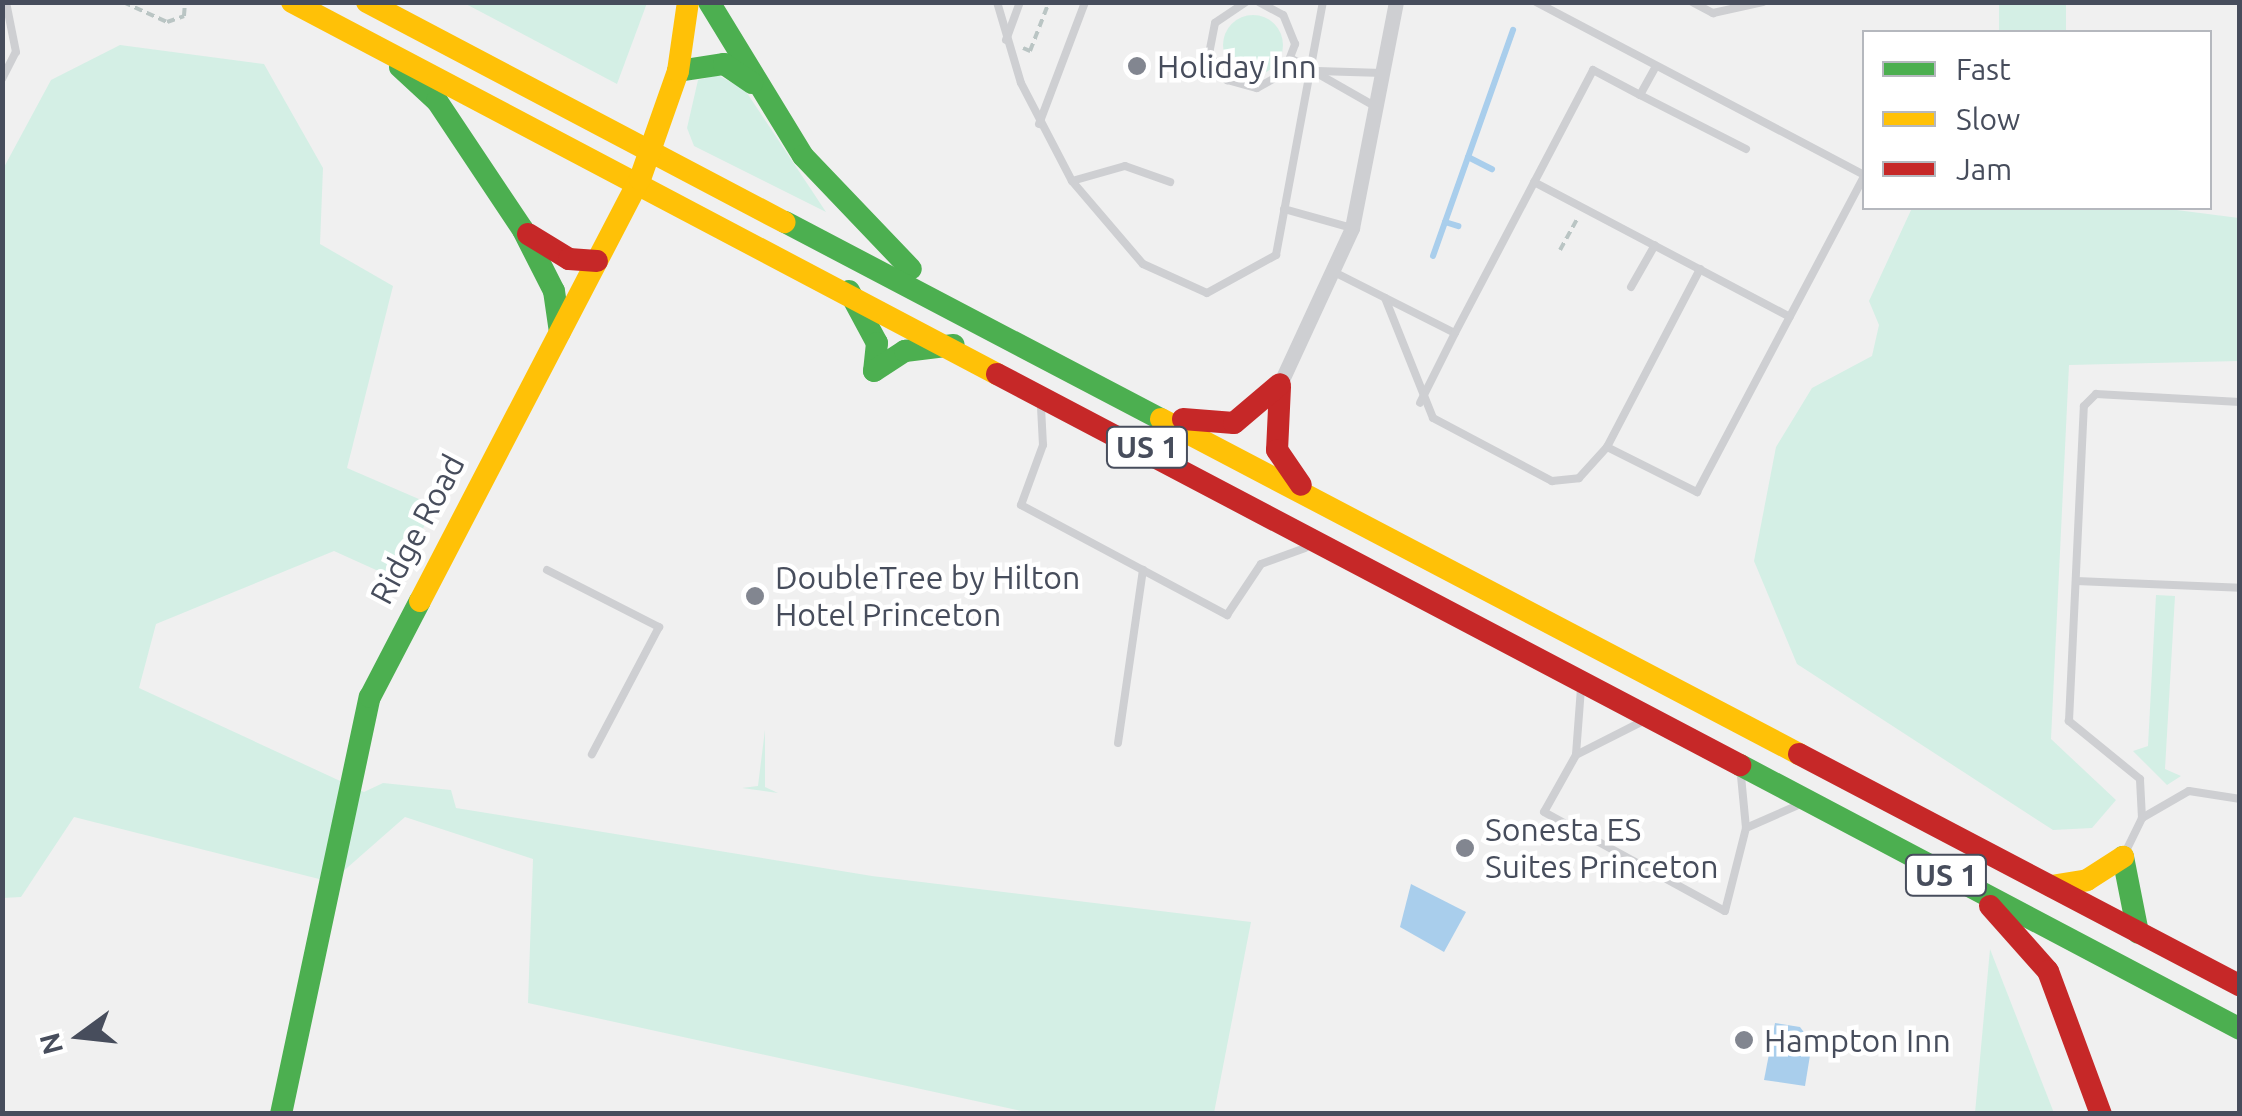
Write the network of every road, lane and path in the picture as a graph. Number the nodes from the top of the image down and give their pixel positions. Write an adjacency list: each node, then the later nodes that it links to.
1 (123, 2): 2 (path)
2 (185, 2)
3 (292, 2): 20 (main road, US 1)
4 (366, 2): 31 (main road, US 1)
5 (688, 2): 24 (main road, Ridge Road)
6 (708, 2): 27 (main road)
7 (996, 2): 19 (lane)
8 (1020, 2): 19 (lane)
9 (1049, 2): 19 (path)
10 (1085, 2): 30 (lane)
11 (1246, 2): 21 (lane)
12 (1259, 2): 21 (lane)
13 (1323, 2): 23 (lane)
14 (1396, 2): 25 (street)
15 (1536, 2): 22 (lane)
16 (1692, 2): 17 (lane)
17 (1762, 2)
18 (9, 6): 26 (lane)
19 (1006, 40): 30 (lane)
20 (373, 43): 34 (main road, US 1); 42 (main road)
21 (1292, 60): 23 (lane)
22 (1656, 66): 28 (lane); 33 (lane)
23 (1314, 70): 25 (lane); 29 (lane); 39 (lane)
24 (678, 71): 27 (main road); 31 (main road, Ridge Road)
25 (1382, 73): 29 (street)
26 (2, 79)
27 (758, 86): 51 (main road)
28 (1640, 95): 32 (lane); 38 (lane)
29 (1376, 107): 41 (street)
30 (1039, 124): 36 (lane)
31 (654, 147): 34 (main road, Ridge Road); 51 (main road, US 1)
32 (1746, 149)
33 (1862, 175)
34 (640, 180): 45 (main road, Ridge Road); 49 (main road, US 1)
35 (1862, 180): 52 (lane)
36 (1072, 181): 37 (lane); 39 (lane)
37 (1170, 182)
38 (1534, 182): 43 (lane); 54 (lane)
39 (1284, 209): 41 (lane)
40 (1576, 219): 44 (path)
41 (1352, 228): 47 (street)
42 (523, 230): 45 (main road); 53 (main road)
43 (1654, 246): 46 (lane); 48 (lane)
44 (1560, 250)
45 (597, 261): 53 (main road, Ridge Road)
46 (1700, 269): 52 (lane); 61 (lane)
47 (1336, 273): 50 (lane); 56 (street)
48 (1631, 287)
49 (847, 288): 55 (main road, US 1); 55 (main road)
50 (1385, 298): 54 (lane); 59 (lane)
51 (958, 308): 60 (main road, US 1)
52 (1790, 316): 61 (lane)
53 (560, 332): 84 (main road, Ridge Road)
54 (1455, 333): 59 (lane)
55 (954, 345): 57 (main road, US 1)
56 (1280, 384): 60 (main road); 62 (main road)
57 (1041, 391): 63 (main road, US 1); 65 (lane)
58 (2240, 402): 66 (lane)
59 (1420, 403): 61 (lane)
60 (1159, 414): 62 (main road, US 1)
61 (1607, 447)
62 (1309, 494): 79 (main road, US 1)
63 (1334, 547): 65 (lane); 68 (main road, US 1)
64 (547, 570): 71 (lane)
65 (1143, 570): 70 (lane)
66 (2076, 581): 67 (lane); 76 (lane)
67 (2240, 588)
68 (1581, 679): 69 (main road, US 1); 72 (lane)
69 (1653, 718): 72 (lane); 73 (main road, US 1)
70 (1118, 743)
71 (592, 754)
72 (1576, 754): 77 (lane)
73 (1740, 762): 75 (main road, US 1); 77 (lane)
74 (2240, 799): 76 (lane)
75 (1810, 800): 77 (lane); 80 (main road, US 1)
76 (2142, 818): 78 (lane)
77 (1746, 828)
78 (2123, 857): 79 (main road); 81 (main road)
79 (2051, 886): 81 (main road, US 1)
80 (1979, 893): 83 (main road, US 1); 85 (main road)
81 (2138, 933): 82 (main road, US 1)
82 (2240, 986)
83 (2240, 1030)
84 (281, 1114)
85 (2101, 1114)

